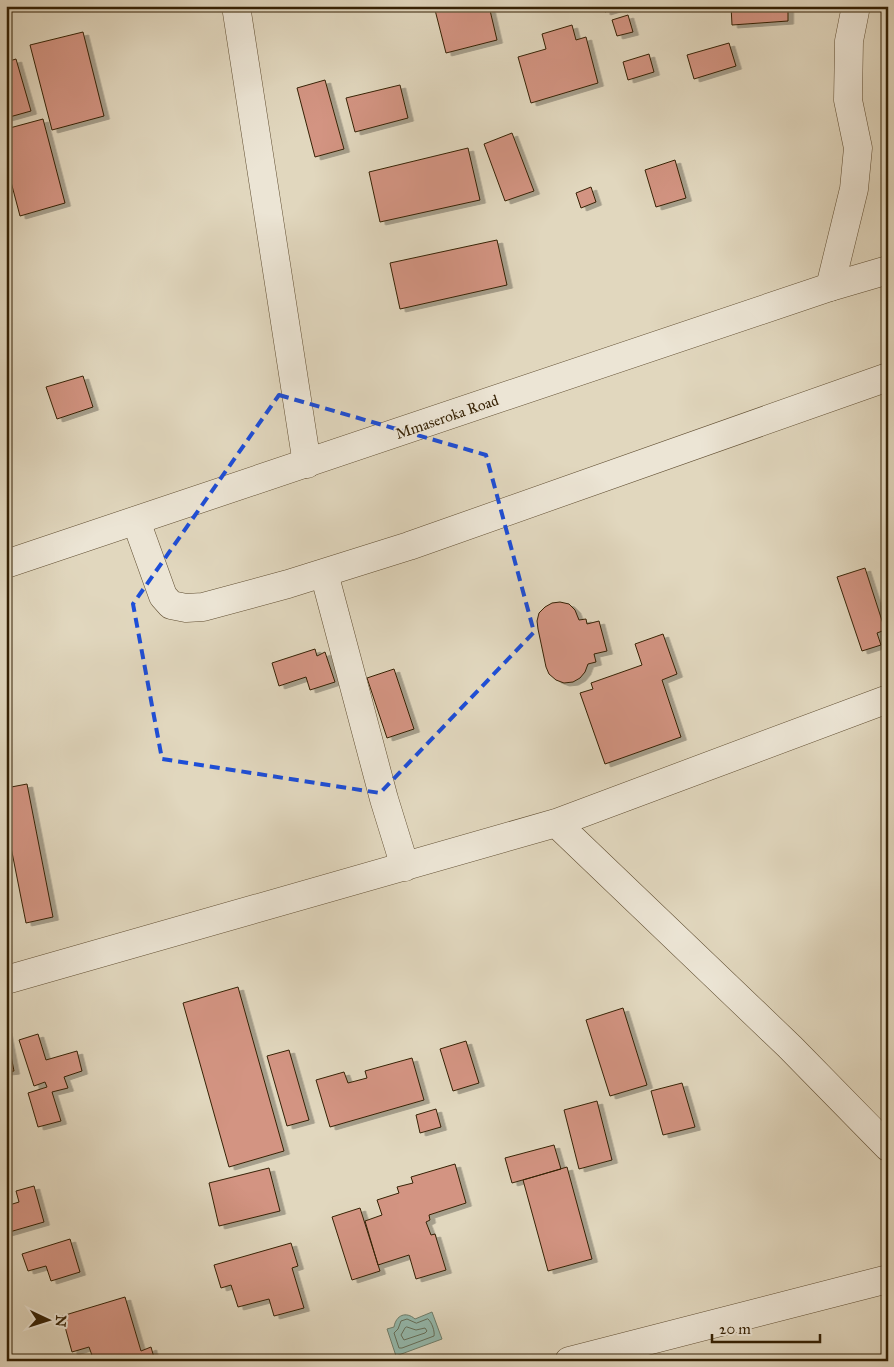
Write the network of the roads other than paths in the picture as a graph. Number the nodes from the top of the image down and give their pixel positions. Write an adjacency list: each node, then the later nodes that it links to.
1 (236, 6): 6 (street)
2 (856, 6): 4 (street)
3 (888, 270): 4 (street, Mmaseroka Road)
4 (830, 288): 6 (street, Mmaseroka Road)
5 (888, 377): 9 (street)
6 (307, 464): 7 (street, Mmaseroka Road)
7 (136, 521): 8 (street, Mmaseroka Road); 9 (street)
8 (6, 564)
9 (324, 572): 12 (street)
10 (888, 699): 11 (street)
11 (556, 823): 12 (street); 14 (street)
12 (405, 868): 13 (street)
13 (6, 980)
14 (888, 1147)
15 (888, 1278): 16 (street)
16 (569, 1361)

